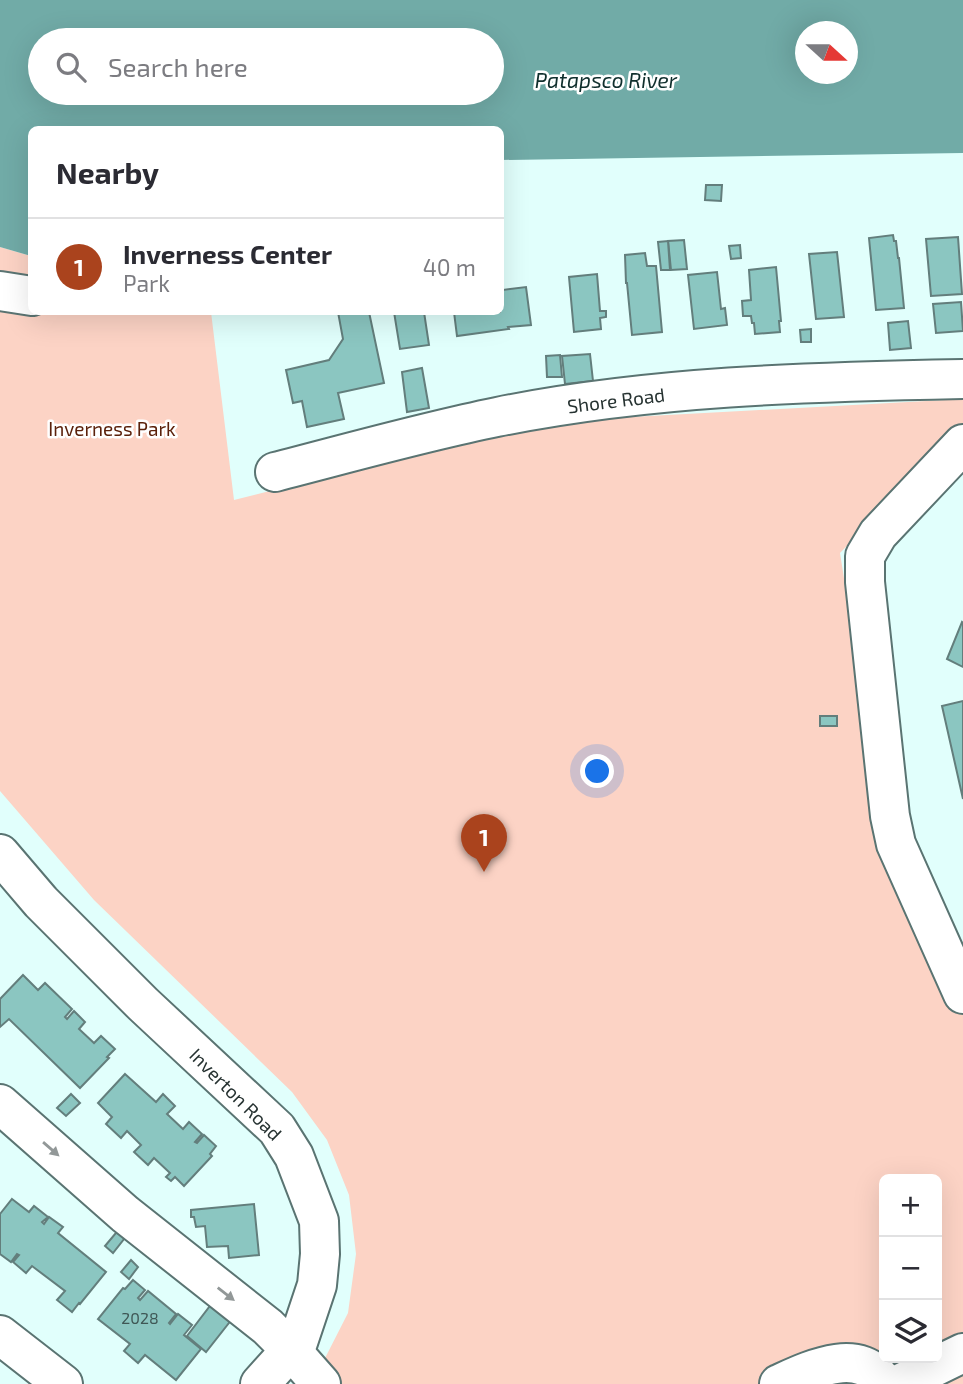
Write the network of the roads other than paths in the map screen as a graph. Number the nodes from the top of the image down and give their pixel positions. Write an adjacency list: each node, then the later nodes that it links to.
1 (0, 291): 2 (street)
2 (28, 295)
3 (963, 379): 5 (street, Shore Road)
4 (963, 444): 7 (street)
5 (275, 472)
6 (0, 854): 10 (street, Inverton Road)
7 (963, 994)
8 (0, 1104): 10 (street, one-way to 10)
9 (0, 1335): 12 (street)
10 (291, 1350): 13 (street, Inverton Road); 14 (street)
11 (963, 1353): 17 (street)
12 (63, 1384)
13 (260, 1384)
14 (321, 1384)
15 (779, 1384): 16 (street)
16 (884, 1384)
17 (900, 1384)

